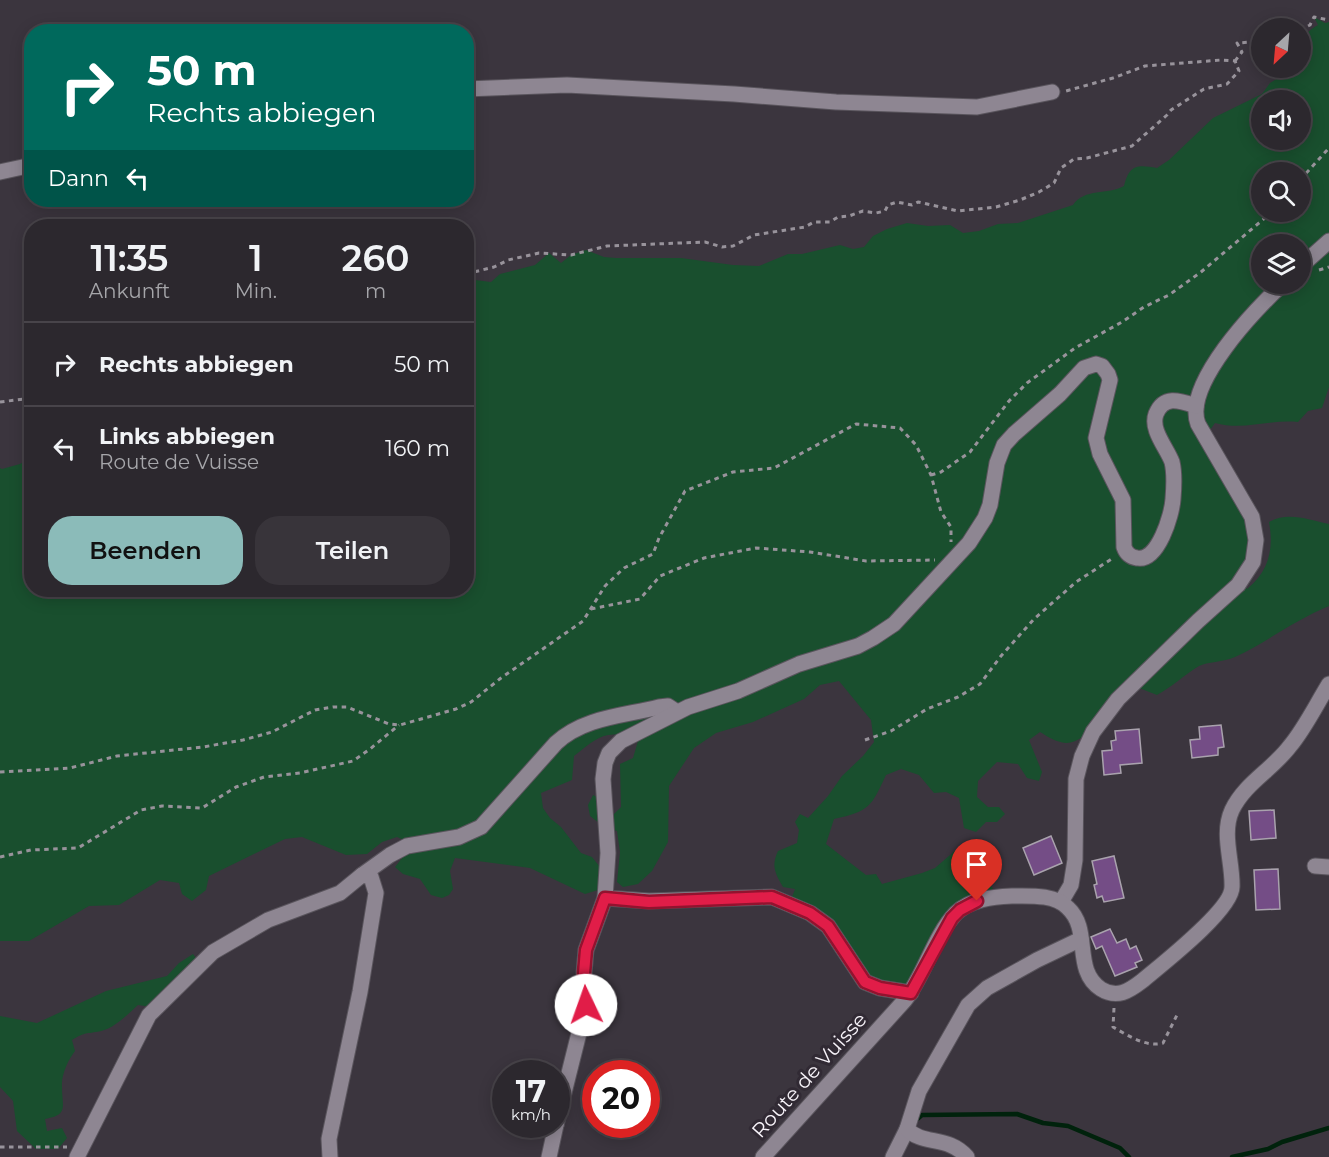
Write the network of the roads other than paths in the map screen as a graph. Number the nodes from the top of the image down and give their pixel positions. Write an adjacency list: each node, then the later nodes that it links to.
1 (474, 89): 2 (street)
2 (1052, 92)
3 (24, 167): 4 (street)
4 (0, 172)
5 (1329, 241): 6 (street)
6 (1311, 257)
7 (1273, 294): 8 (street)
8 (1196, 406): 11 (street); 14 (street)
9 (1329, 684): 10 (street)
10 (1324, 701): 15 (street)
11 (677, 712): 12 (street); 13 (street)
12 (362, 875): 20 (street); 21 (street)
13 (605, 898): 16 (street); 17 (street)
14 (1061, 902): 15 (street); 16 (street, Route de Vuisse)
15 (1081, 939): 18 (street)
16 (911, 993): 23 (street, Route de Vuisse)
17 (570, 1069)
18 (907, 1129): 24 (street); 25 (street)
19 (553, 1138): 22 (street)
20 (80, 1152)
21 (330, 1157)
22 (549, 1157)
23 (763, 1157)
24 (892, 1157)
25 (967, 1157)

